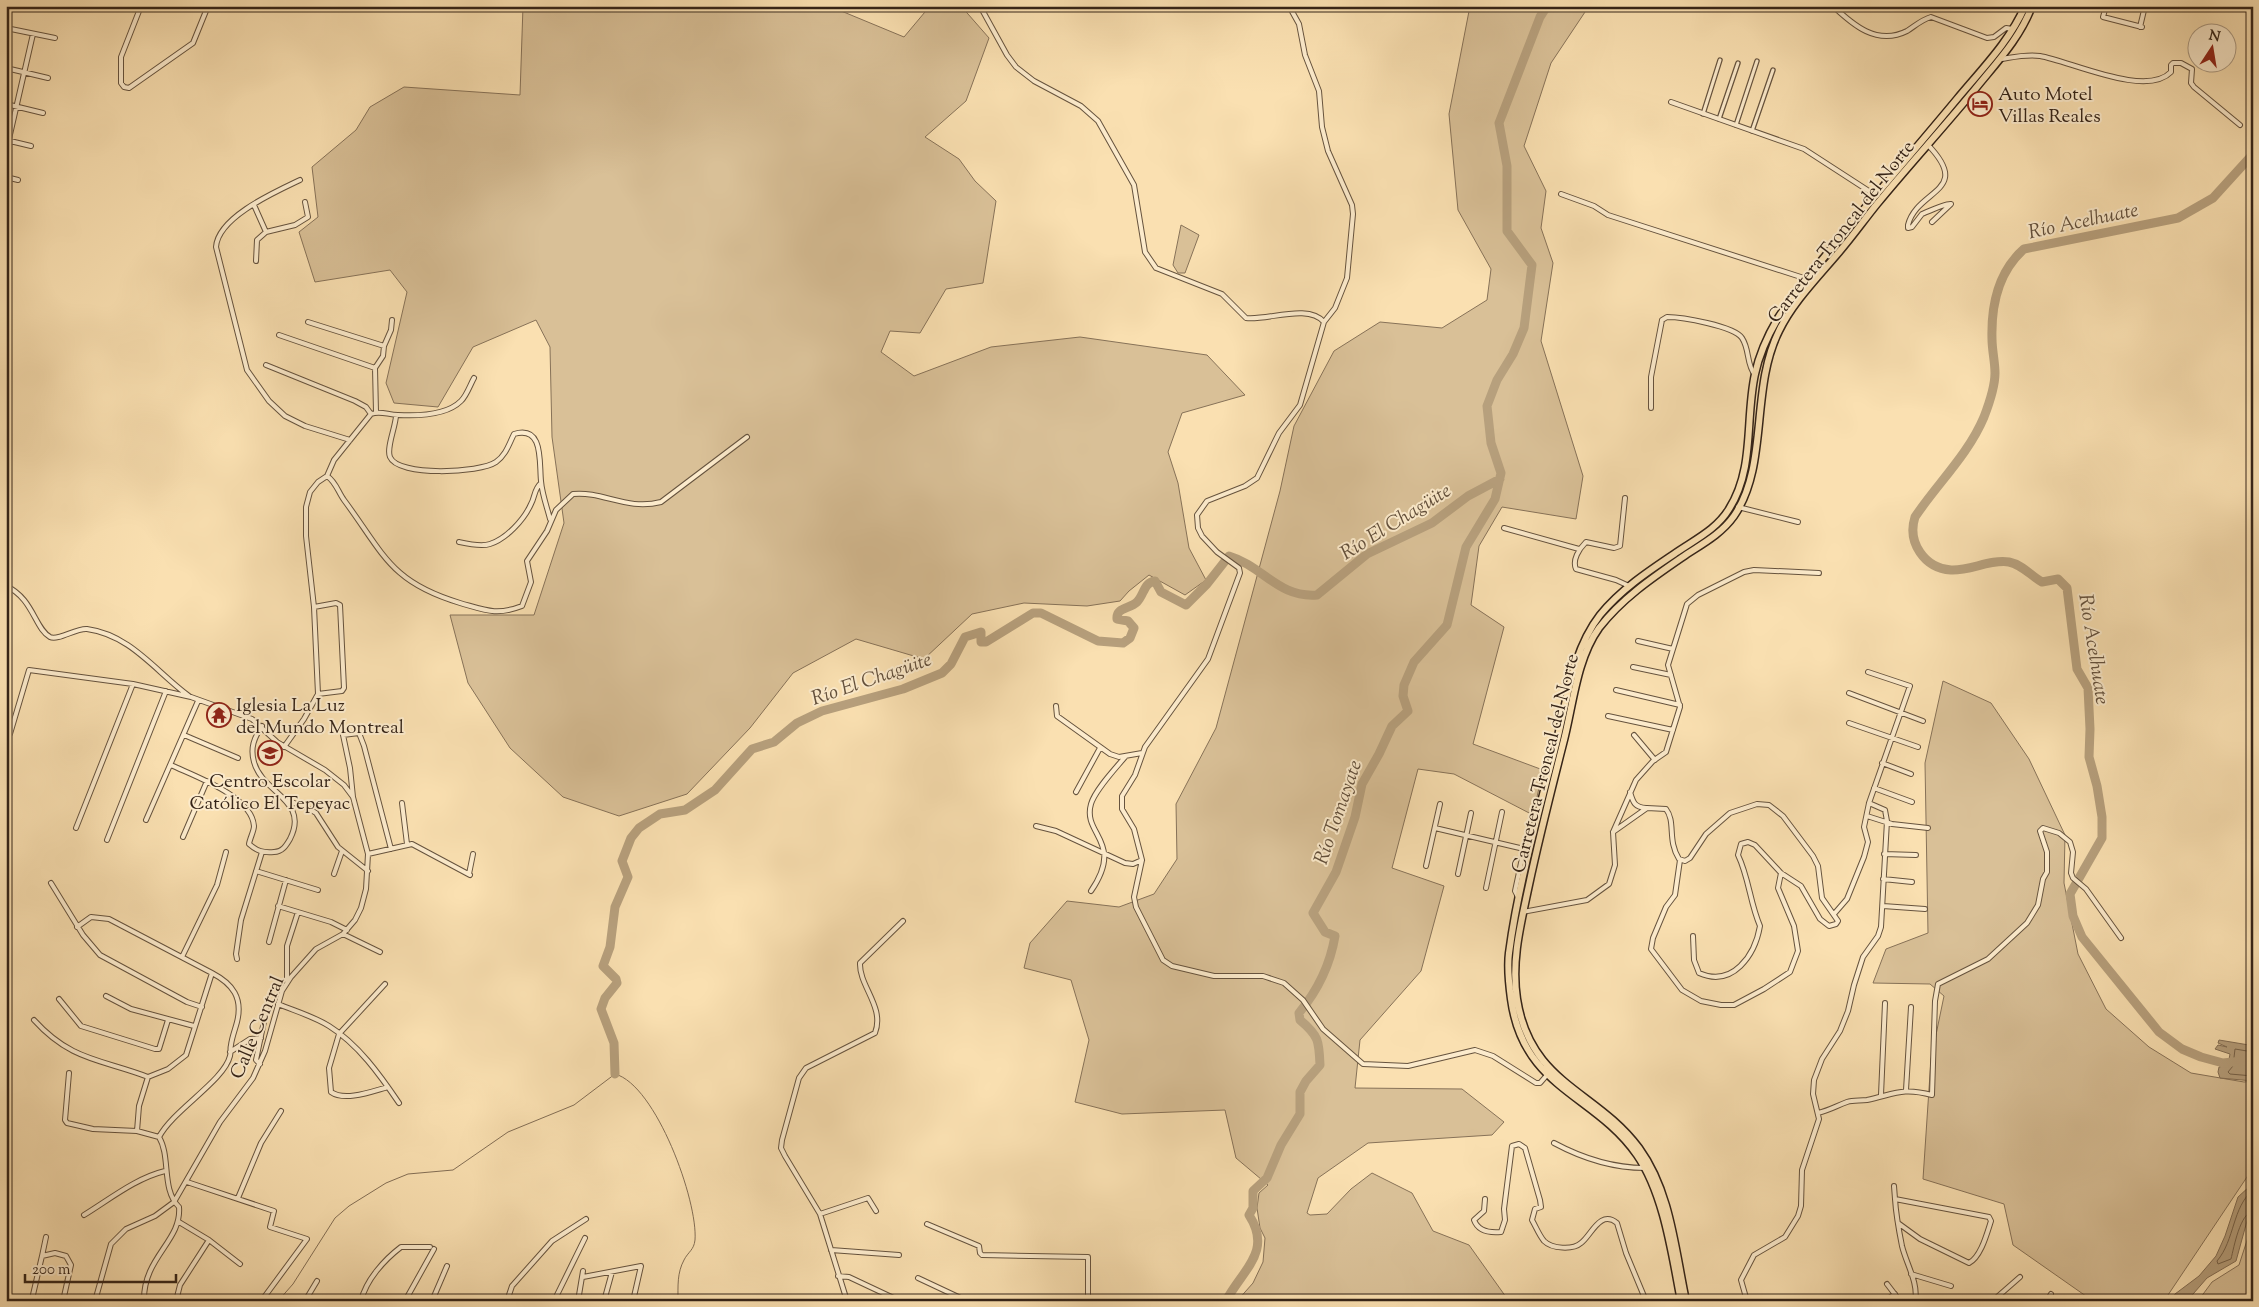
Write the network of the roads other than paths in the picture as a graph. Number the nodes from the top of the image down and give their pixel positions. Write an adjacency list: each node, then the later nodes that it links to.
1 (141, 6): 2 (street)
2 (208, 6)
3 (980, 6): 48 (street)
4 (1289, 6): 48 (street)
5 (1833, 6): 11 (street)
6 (2024, 6): 11 (main road, Carretera Troncal del Norte)
7 (2032, 6): 14 (main road, Carretera Troncal del Norte)
8 (2106, 6): 9 (street)
9 (2145, 6)
10 (6, 28): 12 (street)
11 (2013, 29): 39 (main road, Carretera Troncal del Norte)
12 (33, 34): 13 (street); 20 (street)
13 (56, 38)
14 (1999, 59): 28 (street); 32 (main road, Carretera Troncal del Norte)
15 (1720, 60): 26 (street)
16 (1757, 60): 29 (street)
17 (1738, 64): 27 (street)
18 (6, 68): 20 (street)
19 (1773, 70): 30 (street)
20 (25, 72): 21 (street); 24 (street)
21 (48, 78)
22 (1671, 102): 26 (street)
23 (6, 104): 24 (street)
24 (17, 107): 25 (street); 31 (street)
25 (43, 113)
26 (1703, 114): 27 (street)
27 (1719, 120): 29 (street)
28 (2240, 125)
29 (1736, 126): 30 (street)
30 (1752, 132): 39 (street)
31 (8, 140): 33 (street); 34 (street)
32 (1928, 145): 42 (street); 63 (main road, Carretera Troncal del Norte)
33 (31, 146)
34 (6, 152)
35 (6, 177): 36 (street)
36 (18, 180)
37 (300, 180): 41 (street)
38 (1561, 194): 45 (street)
39 (1875, 195): 45 (main road, Carretera Troncal del Norte)
40 (305, 202): 43 (street)
41 (254, 205): 43 (street); 59 (street)
42 (1932, 222)
43 (266, 232): 44 (street)
44 (256, 261)
45 (1807, 278): 53 (main road, Carretera Troncal del Norte)
46 (392, 320): 50 (street)
47 (308, 322): 50 (street)
48 (1324, 322): 100 (street)
49 (279, 335): 52 (street)
50 (384, 346): 52 (street)
51 (266, 365): 56 (street)
52 (375, 368): 56 (street)
53 (1755, 375): 55 (street); 70 (main road, Carretera Troncal del Norte)
54 (474, 378): 57 (street)
55 (1651, 408)
56 (373, 413): 57 (street); 59 (street)
57 (396, 415): 61 (street)
58 (747, 438): 64 (street)
59 (350, 440): 60 (street)
60 (327, 476): 64 (street); 72 (street)
61 (541, 483): 64 (street); 67 (street)
62 (1625, 498): 68 (street)
63 (1738, 507): 65 (street); 164 (main road, Carretera Troncal del Norte)
64 (550, 520)
65 (1798, 522)
66 (1504, 528): 68 (street)
67 (459, 542)
68 (1579, 549): 70 (street)
69 (1819, 573): 74 (street)
70 (1631, 585): 123 (main road, Carretera Troncal del Norte)
71 (6, 586): 83 (street)
72 (314, 607): 82 (street); 82 (street)
73 (1638, 641): 74 (street)
74 (1672, 649): 77 (street)
75 (1633, 667): 77 (street)
76 (1868, 672): 87 (street)
77 (1671, 675): 85 (street)
78 (133, 684): 80 (street); 93 (street); 125 (street)
79 (1616, 690): 85 (street)
80 (166, 691): 83 (street); 131 (street)
81 (1849, 693): 87 (street)
82 (318, 694): 97 (street)
83 (191, 697): 84 (street)
84 (198, 701): 91 (street); 94 (street)
85 (1680, 705): 92 (street)
86 (1056, 706): 99 (street)
87 (1901, 712): 89 (street); 96 (street)
88 (1608, 716): 92 (street)
89 (1923, 721)
90 (1849, 723): 96 (street)
91 (262, 726): 97 (street); 112 (street)
92 (1673, 730): 103 (street)
93 (10, 734)
94 (184, 735): 102 (street); 105 (street)
95 (1634, 735): 103 (street)
96 (1893, 738): 98 (street); 104 (street)
97 (284, 747): 111 (street)
98 (1918, 747)
99 (1100, 748): 101 (street); 109 (street)
100 (1142, 753): 101 (street); 144 (street)
101 (1125, 757): 141 (street)
102 (238, 758)
103 (1655, 760): 110 (street)
104 (1882, 763): 106 (street); 108 (street)
105 (171, 765): 107 (street); 121 (street)
106 (1911, 774)
107 (207, 781): 130 (street); 138 (street)
108 (1874, 788): 113 (street); 115 (street)
109 (1076, 792)
110 (1630, 792): 117 (street); 128 (street)
111 (353, 797): 134 (street); 139 (street)
112 (288, 801): 136 (street); 138 (street)
113 (1912, 802)
114 (402, 803): 133 (street)
115 (1869, 803): 120 (street); 122 (street)
116 (1440, 804): 126 (street)
117 (1648, 808): 128 (street); 145 (street)
118 (1502, 812): 132 (street)
119 (1471, 813): 129 (street)
120 (1867, 816): 122 (street); 165 (street)
121 (146, 820)
122 (1886, 821): 127 (street); 142 (street)
123 (1536, 822): 135 (street); 159 (main road, Carretera Troncal del Norte)
124 (1036, 826): 141 (street)
125 (76, 828)
126 (1434, 828): 129 (street); 146 (street)
127 (1928, 828)
128 (1613, 832): 164 (street)
129 (1466, 836): 132 (street); 151 (street)
130 (183, 837)
131 (107, 840)
132 (1496, 843): 135 (street); 156 (street)
133 (407, 844): 134 (street); 140 (street)
134 (391, 849): 139 (street)
135 (1524, 849): 159 (street)
136 (342, 851): 148 (street); 150 (street)
137 (226, 852): 173 (street)
138 (262, 852): 147 (street)
139 (368, 854): 148 (street)
140 (473, 854)
141 (1106, 854): 144 (street); 158 (street)
142 (1884, 854): 143 (street); 153 (street)
143 (1916, 855)
144 (1142, 860): 193 (street)
145 (1680, 860): 149 (street); 165 (street)
146 (1426, 866)
147 (256, 871): 152 (street); 174 (street)
148 (368, 872): 168 (street)
149 (1781, 873): 165 (street); 169 (street)
150 (334, 874)
151 (1458, 874)
152 (286, 880): 157 (street); 160 (street)
153 (1883, 880): 154 (street); 161 (street)
154 (1912, 882)
155 (51, 883): 167 (street)
156 (1486, 888)
157 (318, 890)
158 (1091, 891)
159 (1520, 899): 193 (main road, Carretera Troncal del Norte)
160 (278, 906): 163 (street); 171 (street)
161 (1883, 906): 162 (street); 202 (street)
162 (1924, 910)
163 (298, 912): 168 (street); 176 (street)
164 (1523, 912): 195 (main road, Carretera Troncal del Norte)
165 (1834, 914)
166 (903, 921): 215 (street)
167 (77, 927): 173 (street); 182 (street)
168 (345, 932): 172 (street); 176 (street, Calle Central)
169 (1693, 936)
170 (2121, 938): 197 (street)
171 (269, 942)
172 (380, 952)
173 (182, 957): 175 (street)
174 (237, 959)
175 (212, 973): 182 (street); 190 (street)
176 (288, 982): 181 (street, Calle Central)
177 (385, 984): 188 (street)
178 (106, 996): 186 (street)
179 (59, 999): 186 (street)
180 (1885, 1003): 198 (street)
181 (278, 1004): 188 (street); 191 (street, Calle Central)
182 (202, 1006): 187 (street)
183 (1911, 1007): 197 (street)
184 (267, 1008): 189 (street)
185 (34, 1020): 194 (street)
186 (168, 1020): 187 (street)
187 (194, 1026): 194 (street)
188 (339, 1034): 196 (street); 196 (street)
189 (261, 1038): 190 (street); 191 (street)
190 (230, 1052): 204 (street)
191 (260, 1064): 208 (street, Calle Central)
192 (69, 1073): 203 (street)
193 (1547, 1075): 195 (main road, Carretera Troncal del Norte)
194 (148, 1077): 203 (street)
195 (1558, 1082): 199 (main road, Carretera Troncal del Norte)
196 (388, 1087): 200 (street)
197 (1906, 1090): 198 (street)
198 (1881, 1095): 202 (street)
199 (1577, 1097): 206 (main road, Carretera Troncal del Norte); 262 (main road, Carretera Troncal del Norte)
200 (400, 1103)
201 (281, 1111): 210 (street)
202 (1818, 1113): 263 (street)
203 (137, 1131): 204 (street)
204 (159, 1137): 207 (street)
205 (1554, 1143): 206 (street)
206 (1645, 1168): 261 (main road, Carretera Troncal del Norte)
207 (165, 1171): 213 (street); 216 (street)
208 (187, 1182): 210 (street); 213 (street, Calle Central)
209 (1894, 1186): 212 (street)
210 (238, 1198): 241 (street)
211 (1485, 1199): 260 (street)
212 (1895, 1199): 220 (street); 220 (street)
213 (174, 1202): 218 (street); 244 (street, Calle Central)
214 (876, 1211): 215 (street)
215 (820, 1214): 224 (street)
216 (84, 1215)
217 (586, 1219): 251 (street)
218 (179, 1222): 223 (street); 245 (street)
219 (927, 1224): 259 (street)
220 (1898, 1224): 231 (street)
221 (46, 1237): 226 (street)
222 (584, 1238): 252 (street)
223 (209, 1240): 227 (street); 246 (street)
224 (830, 1250): 225 (street); 232 (street)
225 (899, 1255)
226 (42, 1256): 242 (street); 243 (street)
227 (240, 1264)
228 (447, 1266): 250 (street)
229 (582, 1270): 233 (street)
230 (612, 1272): 233 (street); 254 (street); 255 (street)
231 (1911, 1274): 238 (street); 266 (street)
232 (838, 1276): 256 (street); 257 (street)
233 (583, 1277): 253 (street)
234 (2020, 1277): 269 (street)
235 (918, 1278): 258 (street)
236 (318, 1281): 247 (street)
237 (1887, 1284): 239 (street)
238 (1950, 1286)
239 (1895, 1294): 264 (street); 265 (street)
240 (2051, 1294): 270 (street)
241 (265, 1296)
242 (32, 1299)
243 (63, 1301)
244 (95, 1301)
245 (144, 1301)
246 (179, 1301)
247 (305, 1301)
248 (361, 1301): 249 (street)
249 (405, 1301)
250 (432, 1301)
251 (507, 1301)
252 (554, 1301)
253 (578, 1301)
254 (604, 1301)
255 (633, 1301)
256 (847, 1301)
257 (900, 1301)
258 (967, 1301)
259 (1088, 1301)
260 (1646, 1301)
261 (1681, 1301)
262 (1686, 1301)
263 (1748, 1301)
264 (1885, 1301)
265 (1900, 1301)
266 (1915, 1301)
267 (1948, 1301): 268 (street)
268 (1966, 1301)
269 (1988, 1301)
270 (2047, 1301)

